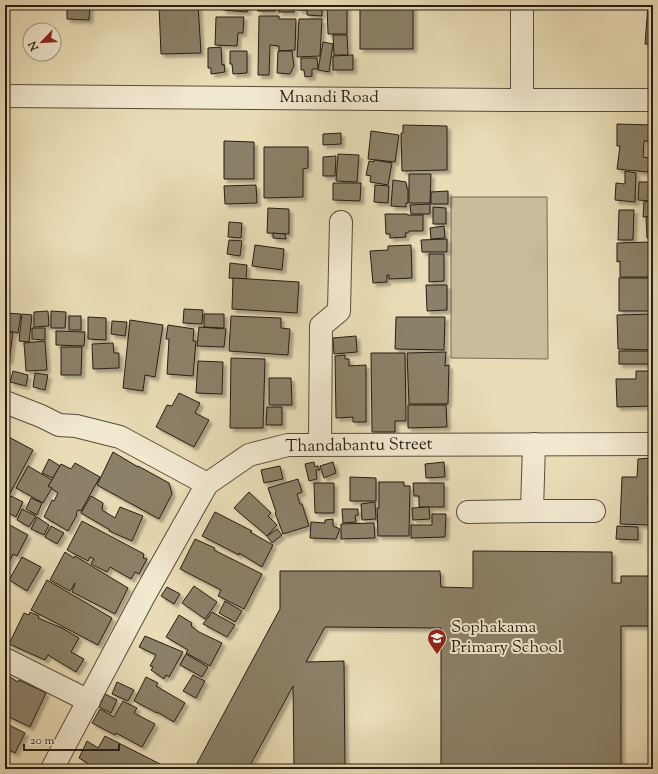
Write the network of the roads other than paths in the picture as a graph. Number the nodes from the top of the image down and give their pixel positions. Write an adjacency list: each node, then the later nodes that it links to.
1 (522, 5): 3 (street)
2 (5, 96): 3 (street, Mnandi Road)
3 (522, 100): 4 (street, Mnandi Road)
4 (653, 100)
5 (340, 222): 7 (street)
6 (5, 402): 10 (street)
7 (320, 444): 8 (street, Thandabantu Street); 10 (street, Thandabantu Street)
8 (534, 444): 9 (street, Thandabantu Street); 11 (street)
9 (653, 444)
10 (207, 484): 15 (street, Thandabantu Street)
11 (532, 511): 12 (street); 13 (street)
12 (594, 511)
13 (468, 512)
14 (5, 659): 15 (street)
15 (89, 701): 16 (street, Thandabantu Street)
16 (52, 769)

